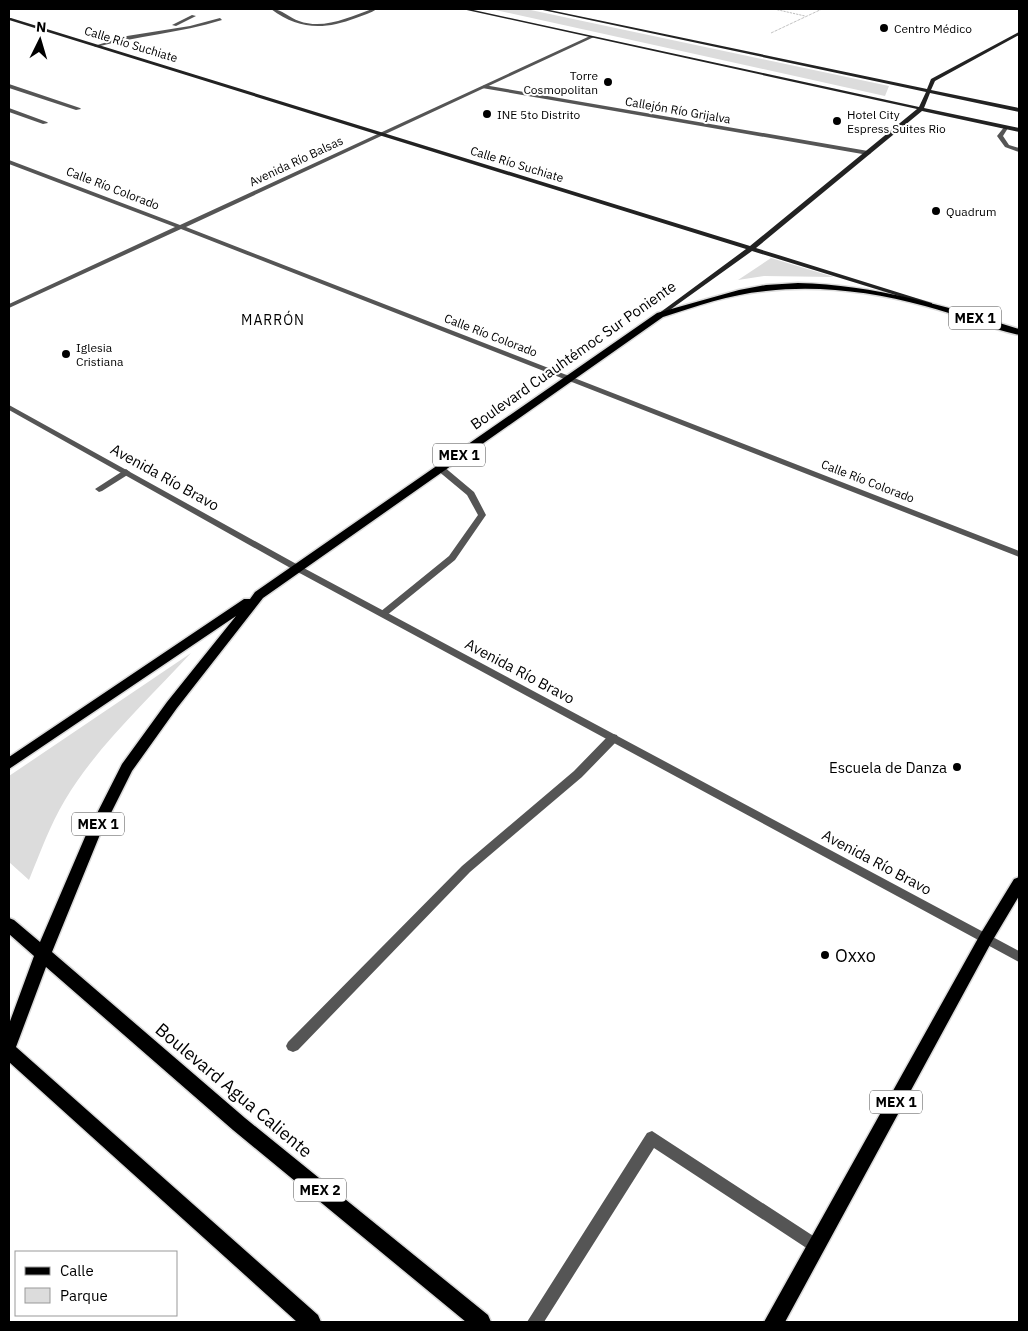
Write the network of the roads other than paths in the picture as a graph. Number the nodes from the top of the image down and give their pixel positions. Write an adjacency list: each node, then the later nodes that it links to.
1 (273, 9): 2 (street)
2 (374, 9)
3 (464, 9): 10 (street)
4 (540, 9): 14 (street)
5 (194, 16): 8 (street)
6 (9, 19): 11 (street, Calle Río Suchiate)
7 (220, 19): 8 (street)
8 (158, 31): 11 (street)
9 (1019, 33): 14 (street)
10 (592, 37): 13 (street, Avenida Río Balsas); 16 (street)
11 (96, 46): 22 (street, Calle Río Suchiate)
12 (9, 86): 15 (street)
13 (484, 87): 22 (street, Avenida Río Balsas); 24 (street, Callejón Río Grijalva)
14 (929, 91): 16 (street); 18 (street)
15 (78, 109)
16 (922, 109): 20 (street); 24 (street, Boulevard Cuauhtémoc Sur Poniente)
17 (9, 110): 19 (street)
18 (1019, 110)
19 (45, 124)
20 (1005, 128): 21 (street); 23 (street)
21 (1019, 130)
22 (380, 135): 26 (street, Avenida Río Balsas); 27 (street, Calle Río Suchiate)
23 (1019, 150)
24 (868, 153): 27 (street, Boulevard Cuauhtémoc Sur Poniente)
25 (9, 162): 26 (street, Calle Río Colorado)
26 (181, 227): 29 (street, Avenida Río Balsas); 32 (street, Calle Río Colorado)
27 (751, 249): 28 (street, Calle Río Suchiate); 30 (street, Boulevard Cuauhtémoc Sur Poniente)
28 (930, 304): 30 (main road, MEX 1); 31 (main road, Calle Río Suchiate / MEX 1)
29 (9, 306)
30 (660, 315): 32 (main road, Boulevard Cuauhtémoc Sur Poniente / MEX 1)
31 (1019, 332)
32 (568, 379): 34 (main road, Boulevard Cuauhtémoc Sur Poniente / MEX 1); 37 (street, Calle Río Colorado)
33 (9, 407): 35 (street, Avenida Río Bravo)
34 (440, 468): 38 (main road, Boulevard Cuauhtémoc Sur Poniente / MEX 1); 40 (street)
35 (126, 472): 36 (street); 38 (street, Avenida Río Bravo)
36 (99, 489)
37 (1019, 554)
38 (297, 568): 39 (main road, Boulevard Cuauhtémoc Sur Poniente / MEX 1); 40 (street, Avenida Río Bravo)
39 (259, 595): 42 (main road); 46 (main road, Boulevard Cuauhtémoc Sur Poniente / MEX 1)
40 (383, 614): 41 (street, Avenida Río Bravo)
41 (614, 738): 45 (street, Avenida Río Bravo); 49 (street)
42 (9, 764)
43 (1019, 882): 45 (main road, MEX 1)
44 (9, 925): 46 (main road, Boulevard Agua Caliente)
45 (986, 938): 47 (street, Avenida Río Bravo); 51 (main road, MEX 1)
46 (43, 954): 48 (main road, MEX 1); 53 (main road, Boulevard Agua Caliente / MEX 2)
47 (1019, 957)
48 (9, 1045)
49 (293, 1046)
50 (9, 1051): 52 (main road)
51 (816, 1246): 54 (street); 55 (main road, MEX 1)
52 (312, 1322)
53 (481, 1322)
54 (535, 1322)
55 (774, 1322)

